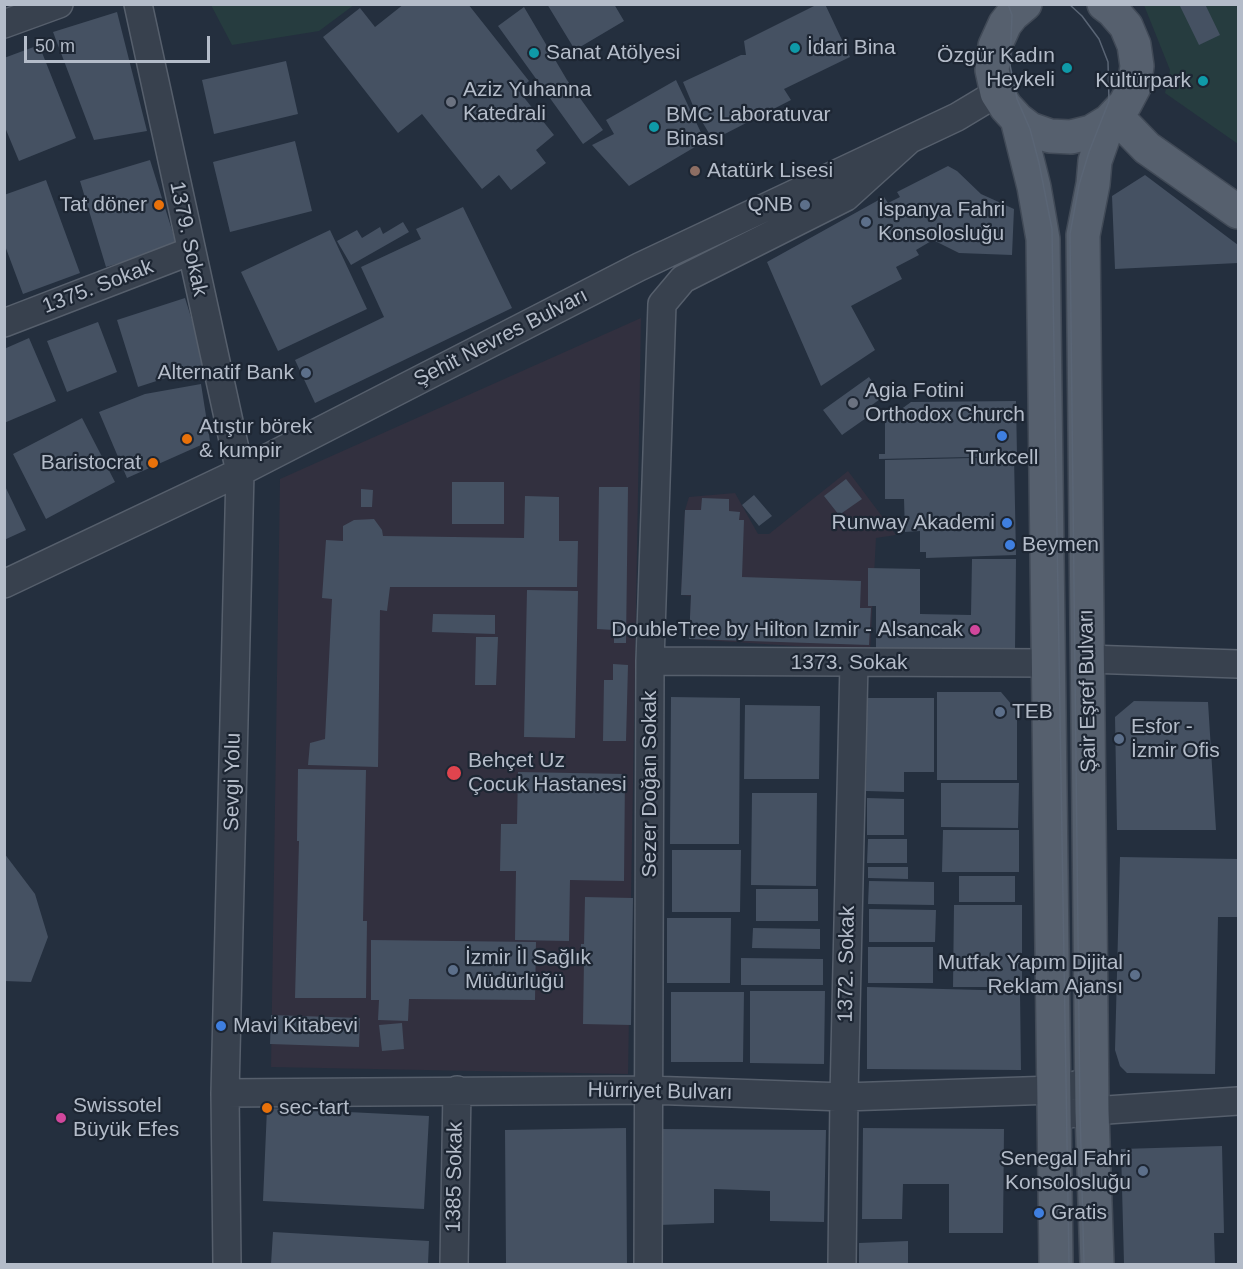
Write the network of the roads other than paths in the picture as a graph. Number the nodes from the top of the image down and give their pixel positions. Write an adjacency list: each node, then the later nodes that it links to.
1 (59, 4): 5 (street)
2 (138, 4): 11 (street, 1379. Sokak)
3 (1104, 4): 7 (main road)
4 (1008, 11): 6 (main road)
5 (4, 24)
6 (997, 93): 8 (main road); 9 (street, Şehit Nevres Bulvarı)
7 (1112, 118): 8 (main road); 10 (main road); 15 (main road, Şair Eşref Bulvarı)
8 (1017, 119): 18 (main road)
9 (909, 140): 13 (street, Şehit Nevres Bulvarı); 16 (street, Sezer Doğan Sokak)
10 (1239, 212)
11 (191, 250): 12 (street, 1375. Sokak); 13 (street, 1379. Sokak)
12 (4, 323)
13 (240, 472): 14 (street, Şehit Nevres Bulvarı); 22 (street, Sevgi Yolu)
14 (4, 584)
15 (1087, 659): 19 (street); 24 (main road, Şair Eşref Bulvarı)
16 (650, 661): 17 (street, 1373. Sokak); 21 (street, Sezer Doğan Sokak)
17 (854, 663): 18 (street, 1373. Sokak); 23 (street, 1372. Sokak)
18 (1047, 663): 26 (main road)
19 (1239, 664)
20 (457, 1090): 21 (street, Hürriyet Bulvarı); 22 (street, Hürriyet Bulvarı); 28 (street, 1385 Sokak)
21 (648, 1090): 23 (street, Hürriyet Bulvarı); 29 (street, Sezer Doğan Sokak)
22 (225, 1093): 27 (street, Sevgi Yolu)
23 (844, 1096): 26 (street, Hürriyet Bulvarı); 30 (street, 1372. Sokak)
24 (1093, 1096): 25 (street, Hürriyet Bulvarı); 26 (street, Hürriyet Bulvarı); 32 (main road, Şair Eşref Bulvarı)
25 (1239, 1101)
26 (1054, 1103): 31 (main road)
27 (227, 1264)
28 (454, 1264)
29 (648, 1264)
30 (842, 1264)
31 (1056, 1264)
32 (1097, 1264)

